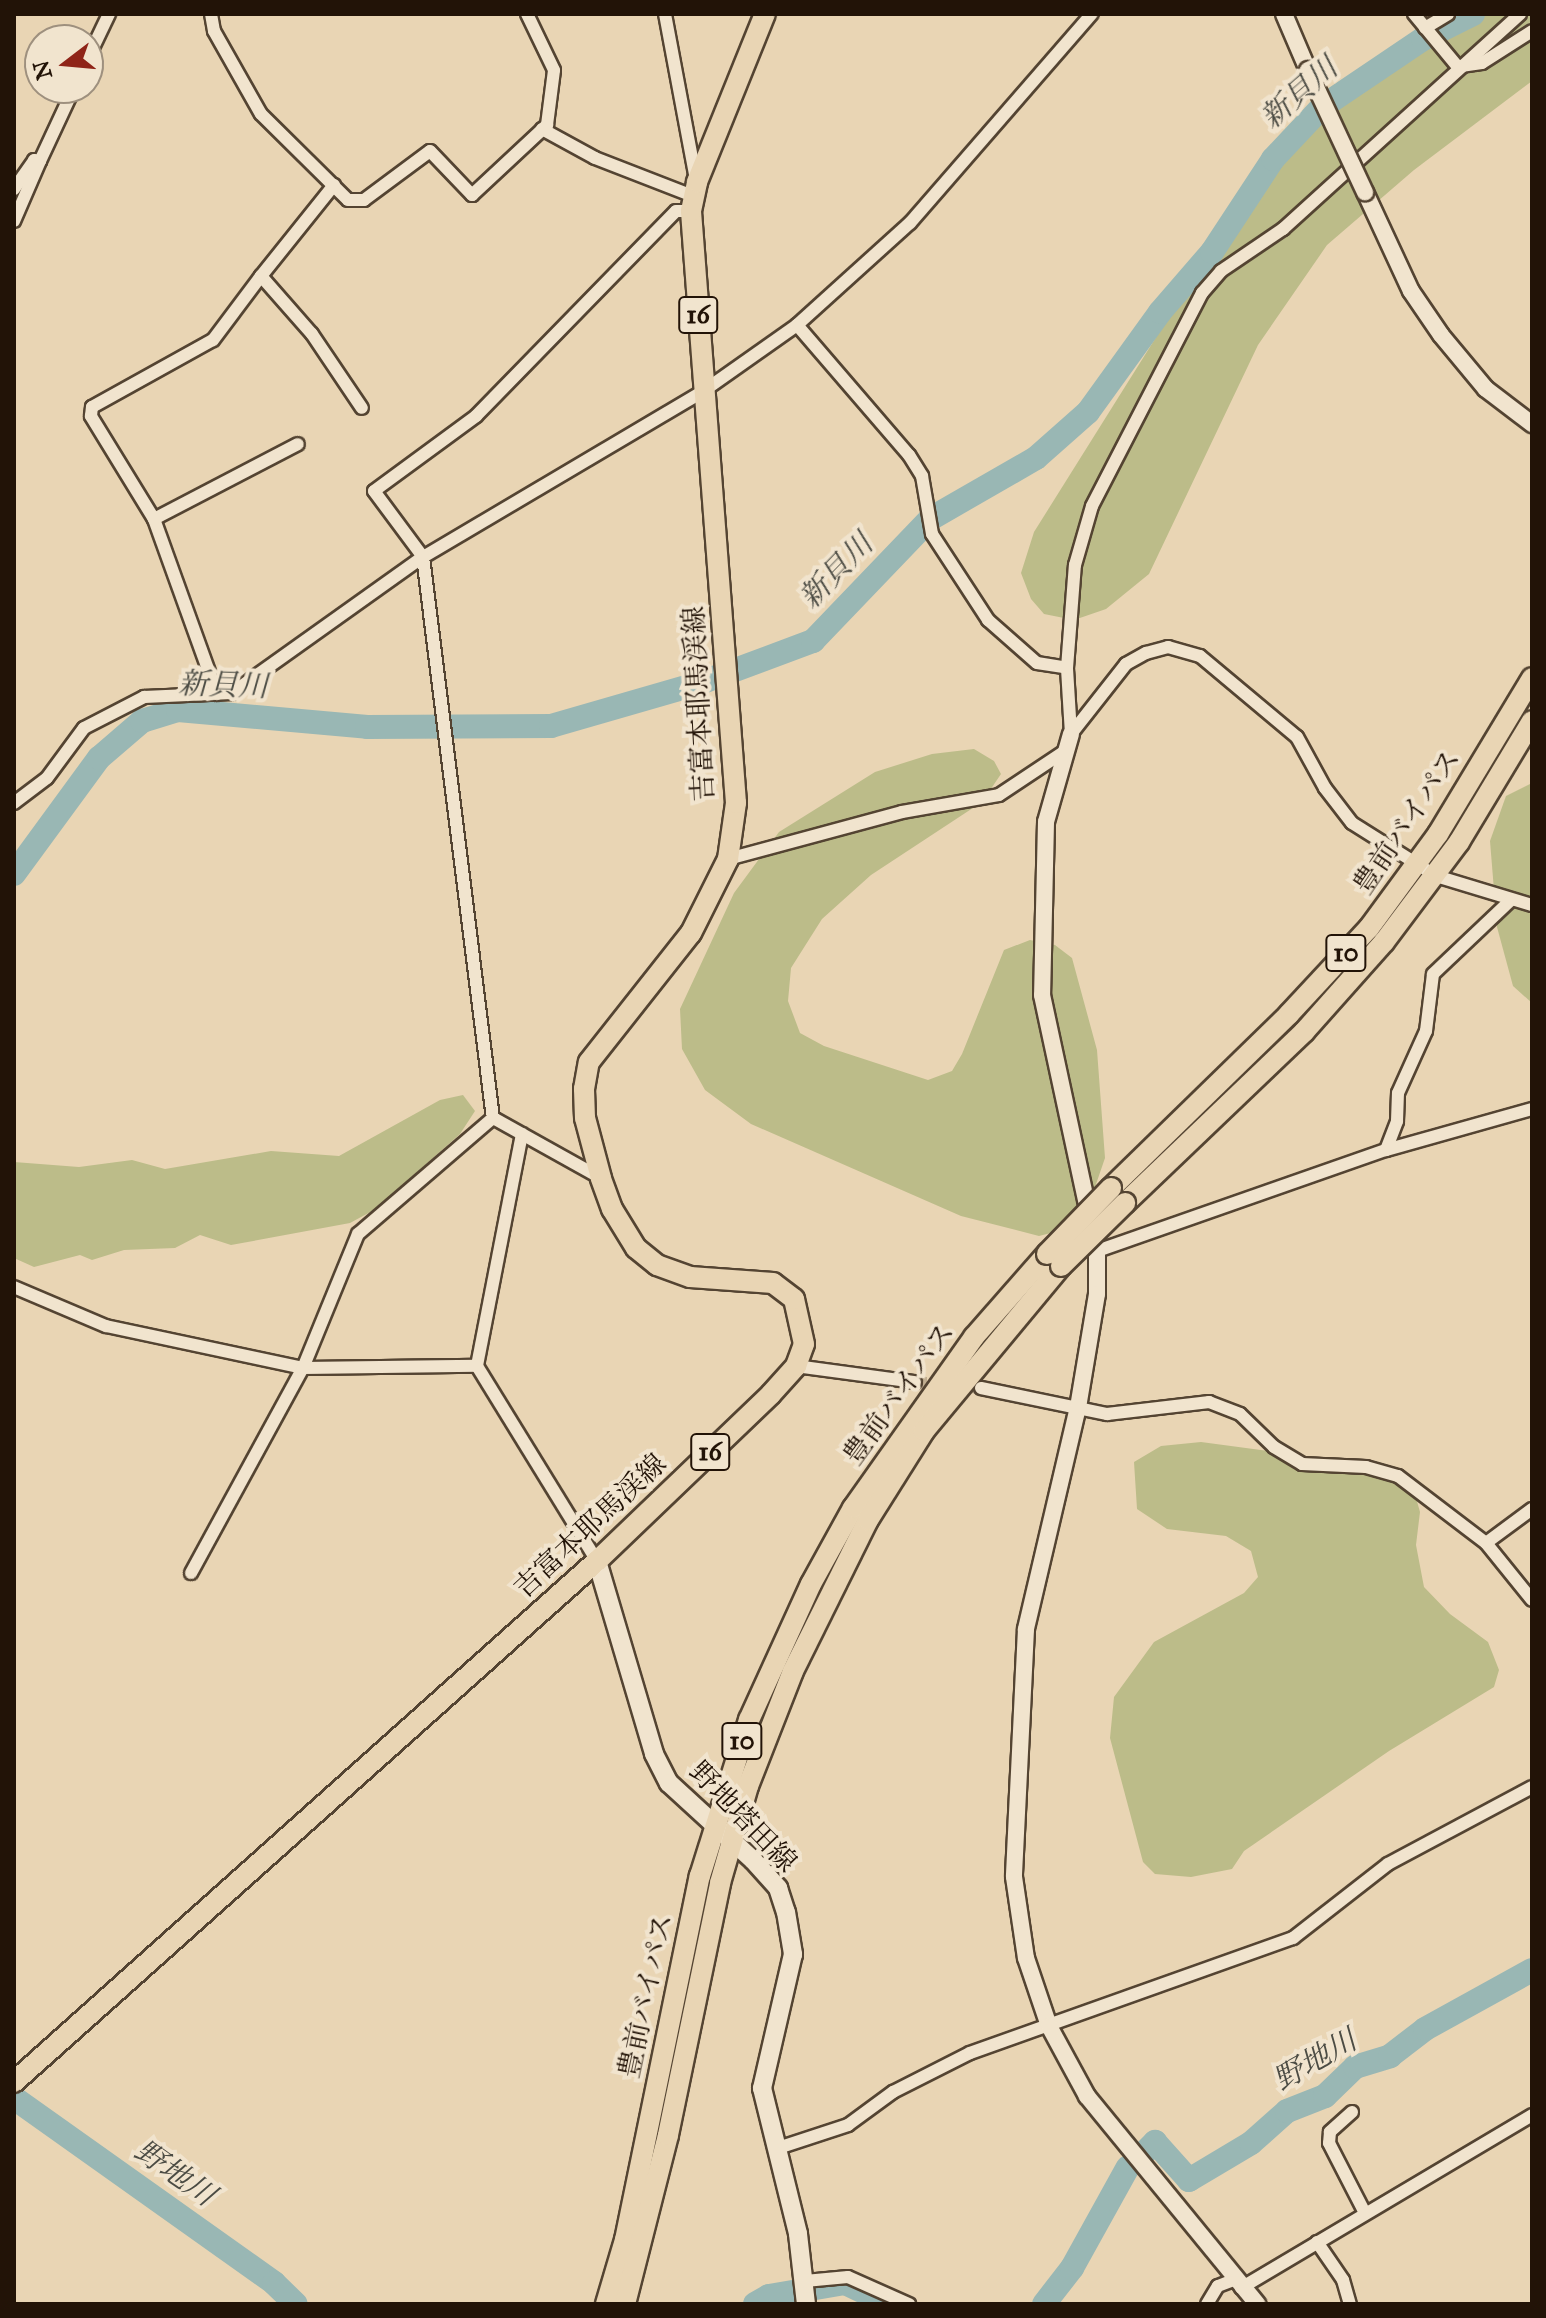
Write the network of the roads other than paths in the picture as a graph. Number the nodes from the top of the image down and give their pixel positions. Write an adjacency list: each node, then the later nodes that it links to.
1 (211, 14): 16 (street)
2 (527, 14): 14 (street)
3 (665, 14): 18 (street)
4 (765, 14): 18 (main road, 吉富本耶馬渓線 / 16)
5 (1092, 14): 21 (street)
6 (1284, 14): 24 (street, bridge)
7 (1414, 14): 10 (street)
8 (1448, 14): 10 (street)
9 (1520, 14): 12 (street)
10 (1425, 28): 12 (street)
11 (1532, 31): 12 (street)
12 (1458, 67): 28 (street)
13 (67, 104): 15 (street)
14 (542, 129): 16 (street); 18 (street)
15 (40, 161): 17 (street); 19 (street)
16 (334, 185): 20 (street)
17 (14, 189)
18 (694, 196): 22 (main road, 吉富本耶馬渓線 / 16); 27 (street)
19 (14, 221)
20 (261, 276): 23 (street); 26 (street)
21 (797, 325): 22 (street); 28 (street)
22 (705, 390): 27 (street); 35 (main road, 吉富本耶馬渓線 / 16)
23 (362, 408)
24 (1532, 424)
25 (298, 444): 26 (street)
26 (154, 519): 30 (street)
27 (423, 557): 30 (street); 41 (street)
28 (1067, 668): 32 (street)
29 (1532, 678): 36 (main road, 豊前バイパス / 10)
30 (217, 694): 34 (street)
31 (1532, 721): 37 (main road, 豊前バイパス / 10)
32 (1071, 734): 33 (street); 36 (street)
33 (1065, 751): 35 (street); 46 (street)
34 (14, 803)
35 (728, 859): 44 (main road, 吉富本耶馬渓線 / 16)
36 (1418, 862): 37 (street); 45 (main road, 豊前バイパス / 10)
37 (1436, 876): 38 (street); 45 (main road, 豊前バイパス / 10)
38 (1510, 901): 39 (street); 43 (street)
39 (1532, 905)
40 (1532, 1109): 43 (street)
41 (493, 1118): 42 (street); 51 (street)
42 (522, 1134): 44 (street); 49 (street)
43 (1386, 1150): 46 (street)
44 (601, 1178): 50 (main road, 吉富本耶馬渓線 / 16)
45 (1118, 1195): 47 (main road, 豊前バイパス / 10, bridge)
46 (1097, 1251): 54 (street)
47 (1054, 1260): 61 (main road, 豊前バイパス / 10); 62 (main road, 豊前バイパス / 10)
48 (14, 1287): 51 (street)
49 (477, 1366): 51 (street); 57 (street)
50 (796, 1366): 52 (street); 57 (main road, 吉富本耶馬渓線 / 16)
51 (303, 1368): 58 (street)
52 (915, 1382)
53 (981, 1388): 54 (street)
54 (1078, 1407): 56 (street); 63 (street)
55 (1532, 1509): 56 (street)
56 (1486, 1543): 59 (street)
57 (597, 1561): 61 (main road, 野地塔田線); 64 (main road, 吉富本耶馬渓線 / 16)
58 (191, 1573)
59 (1532, 1600)
60 (1532, 1787): 63 (street)
61 (714, 1827): 62 (main road, 野地塔田線); 72 (main road, 豊前バイパス / 10)
62 (731, 1841): 67 (main road, 野地塔田線); 73 (main road, 豊前バイパス / 10)
63 (1049, 2026): 67 (street); 71 (street)
64 (14, 2082)
65 (1352, 2112): 68 (street)
66 (1532, 2115): 68 (street)
67 (775, 2149): 70 (main road, 野地塔田線)
68 (1365, 2213): 69 (street)
69 (1317, 2242): 71 (street); 78 (street)
70 (805, 2281): 74 (main road, 野地塔田線); 75 (street)
71 (1238, 2284): 76 (street); 77 (street)
72 (606, 2304)
73 (625, 2304)
74 (806, 2304)
75 (909, 2304)
76 (1207, 2304)
77 (1257, 2304)
78 (1350, 2304)

